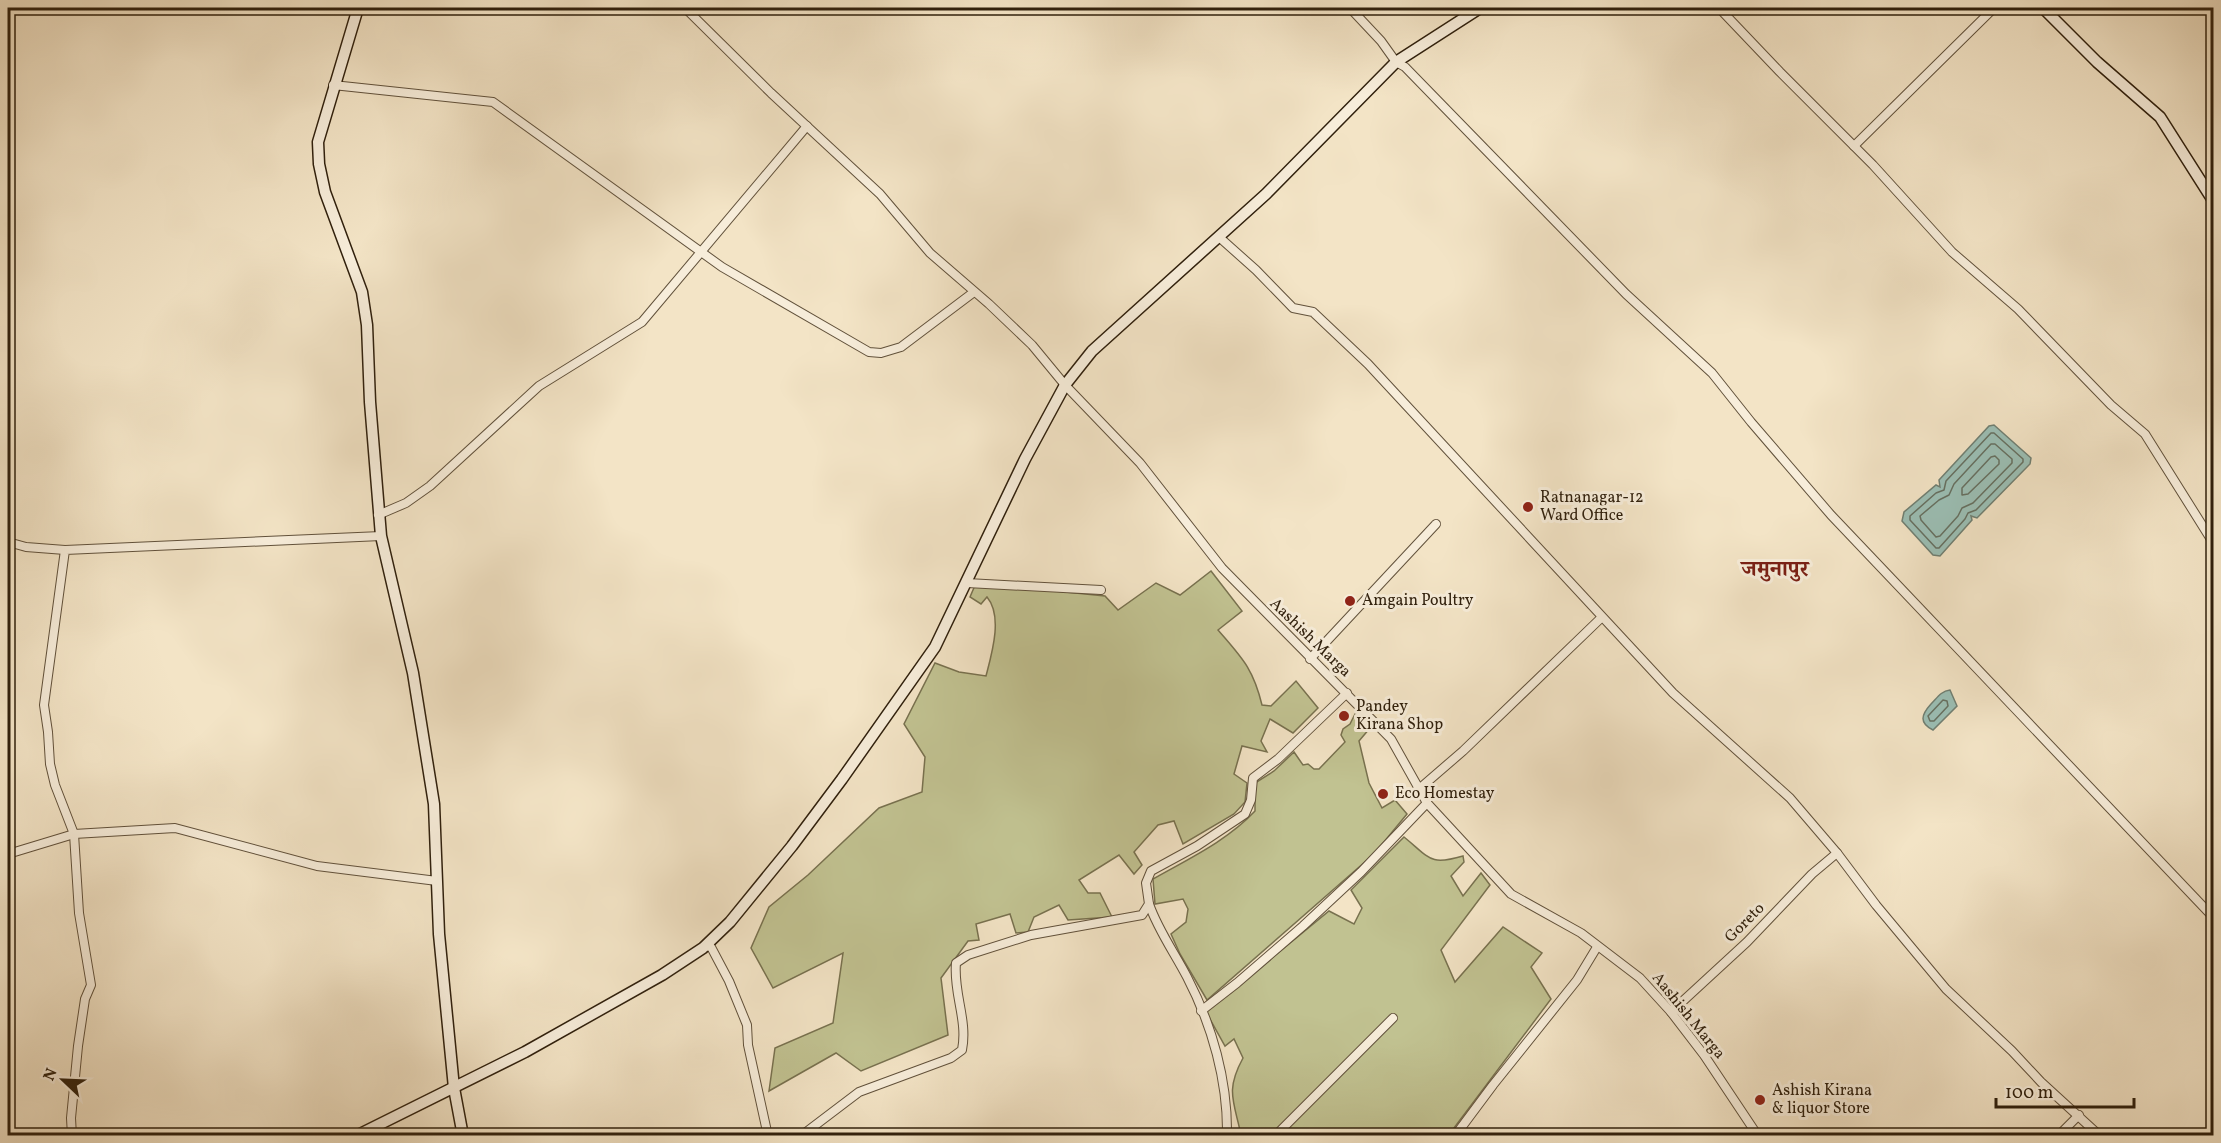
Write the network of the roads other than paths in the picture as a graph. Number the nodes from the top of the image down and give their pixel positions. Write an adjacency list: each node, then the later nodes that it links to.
1 (339, 8): 2 (street)
2 (358, 8): 10 (street)
3 (685, 8): 11 (street, Aashish Marga)
4 (1350, 8): 9 (street)
5 (1480, 8): 9 (street)
6 (1719, 8): 12 (street)
7 (1994, 8): 12 (street)
8 (2043, 8): 13 (street)
9 (1396, 62): 14 (street); 36 (street)
10 (333, 85): 15 (street); 18 (street)
11 (807, 126): 15 (street); 16 (street, Aashish Marga)
12 (1854, 146): 22 (street)
13 (2214, 202)
14 (1219, 237): 17 (street); 26 (street)
15 (702, 253): 16 (street); 18 (street)
16 (974, 292): 17 (street, Aashish Marga)
17 (1065, 385): 24 (street); 27 (street, Aashish Marga)
18 (378, 515): 20 (street)
19 (1437, 524): 27 (street)
20 (381, 536): 23 (street); 34 (street)
21 (8, 542): 23 (street)
22 (2214, 544)
23 (65, 550): 31 (street)
24 (967, 583): 25 (street); 37 (street)
25 (1101, 590)
26 (1601, 618): 29 (street); 32 (street)
27 (1310, 659): 28 (street, Aashish Marga)
28 (1347, 693): 29 (street, Aashish Marga); 35 (street)
29 (1419, 789): 30 (street, Aashish Marga)
30 (1427, 803): 38 (street, Aashish Marga); 39 (street)
31 (74, 834): 33 (street); 34 (street); 44 (street)
32 (1837, 853): 40 (street, Goreto); 43 (street)
33 (8, 854)
34 (437, 881): 42 (street)
35 (1149, 903): 39 (street); 48 (street)
36 (2214, 918)
37 (705, 946): 42 (street); 47 (street)
38 (1597, 947): 40 (street, Aashish Marga); 51 (street)
39 (1201, 1011): 49 (street)
40 (1671, 1012): 52 (street, Aashish Marga)
41 (1393, 1018): 50 (street)
42 (454, 1088): 45 (street); 46 (street)
43 (2079, 1115): 53 (street); 54 (street)
44 (72, 1136)
45 (356, 1136)
46 (463, 1136)
47 (768, 1136)
48 (801, 1136)
49 (1227, 1136)
50 (1275, 1136)
51 (1455, 1136)
52 (1758, 1136)
53 (2058, 1136)
54 (2100, 1136)

